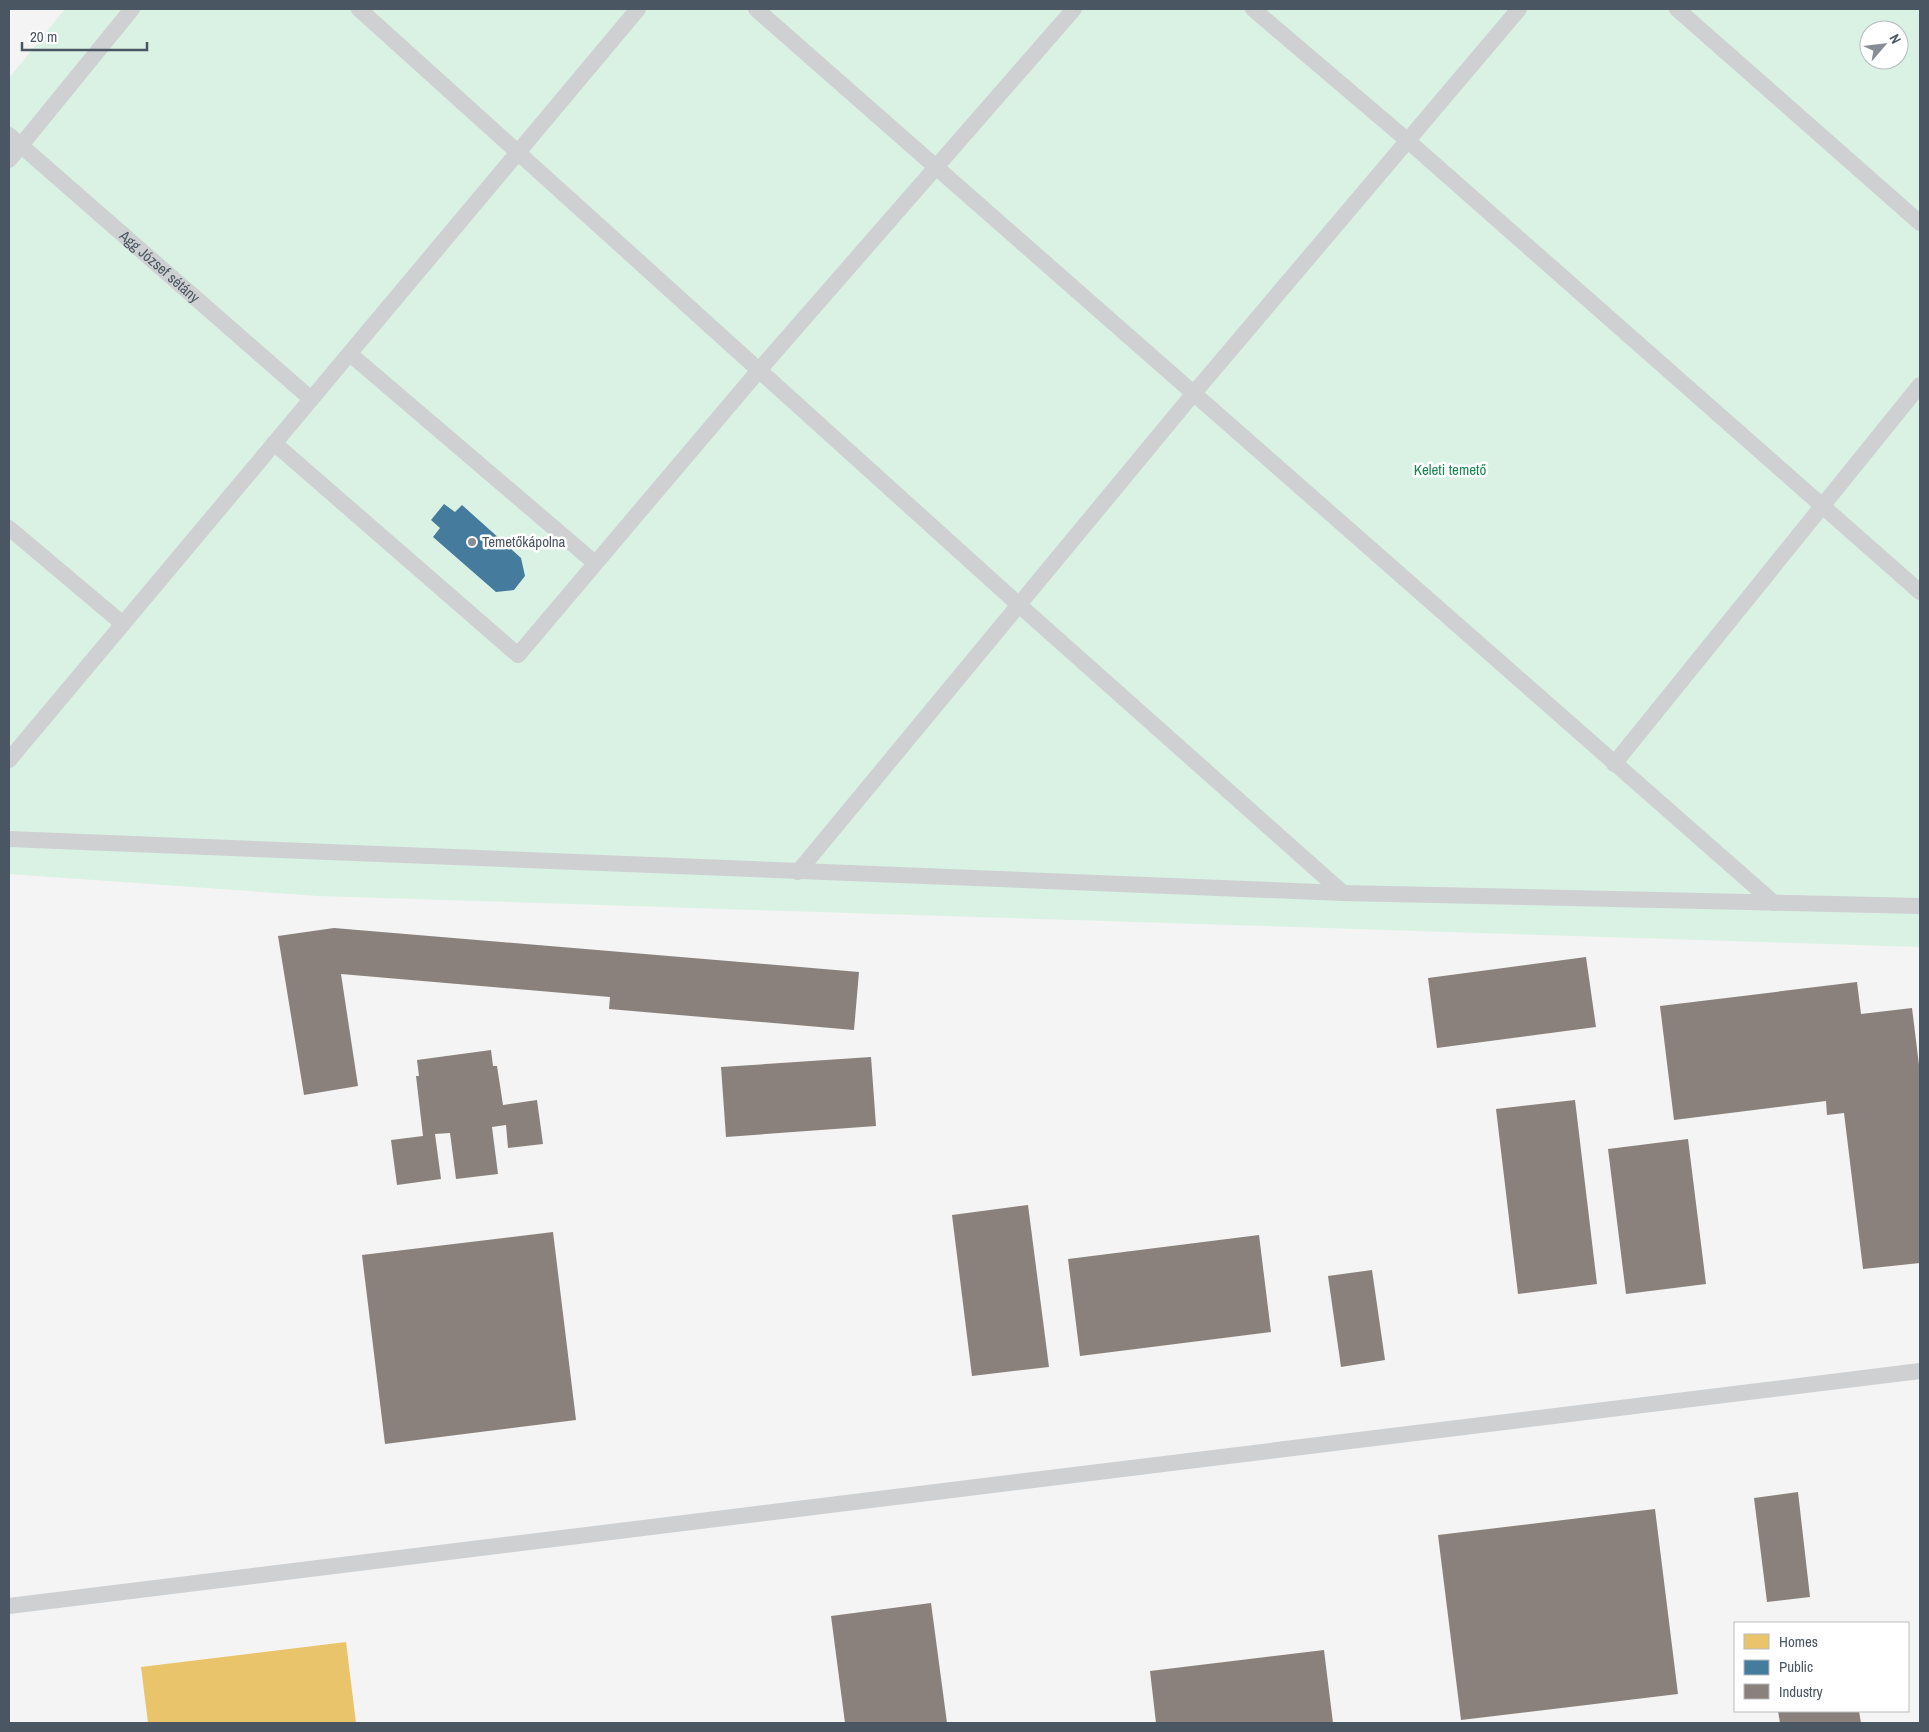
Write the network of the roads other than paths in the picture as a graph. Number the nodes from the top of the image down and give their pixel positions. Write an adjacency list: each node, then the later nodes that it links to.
1 (132, 9): 9 (lane)
2 (358, 9): 11 (lane)
3 (638, 9): 11 (lane)
4 (756, 9): 13 (lane)
5 (1074, 9): 13 (lane)
6 (1253, 9): 10 (lane)
7 (1519, 9): 10 (lane)
8 (1677, 9): 14 (lane)
9 (15, 140): 12 (lane); 19 (lane, Agg József sétány)
10 (1407, 140): 18 (lane); 21 (lane)
11 (519, 152): 15 (lane); 16 (lane)
12 (9, 160)
13 (936, 166): 16 (lane); 18 (lane)
14 (1920, 224)
15 (350, 354): 19 (lane); 23 (lane)
16 (760, 369): 23 (lane); 25 (lane)
17 (1920, 385): 21 (lane)
18 (1194, 393): 25 (lane); 28 (lane)
19 (311, 399): 20 (lane)
20 (274, 443): 23 (lane); 26 (lane)
21 (1822, 504): 24 (lane); 28 (lane)
22 (9, 528): 26 (lane)
23 (595, 563)
24 (1920, 592)
25 (1018, 604): 30 (lane); 31 (lane)
26 (123, 624): 27 (lane)
27 (9, 760)
28 (1614, 764): 32 (lane)
29 (9, 839): 30 (lane)
30 (798, 872): 31 (lane)
31 (1343, 893): 32 (lane)
32 (1774, 903): 33 (lane)
33 (1920, 906)
34 (1920, 1371): 35 (lane)
35 (9, 1606)

